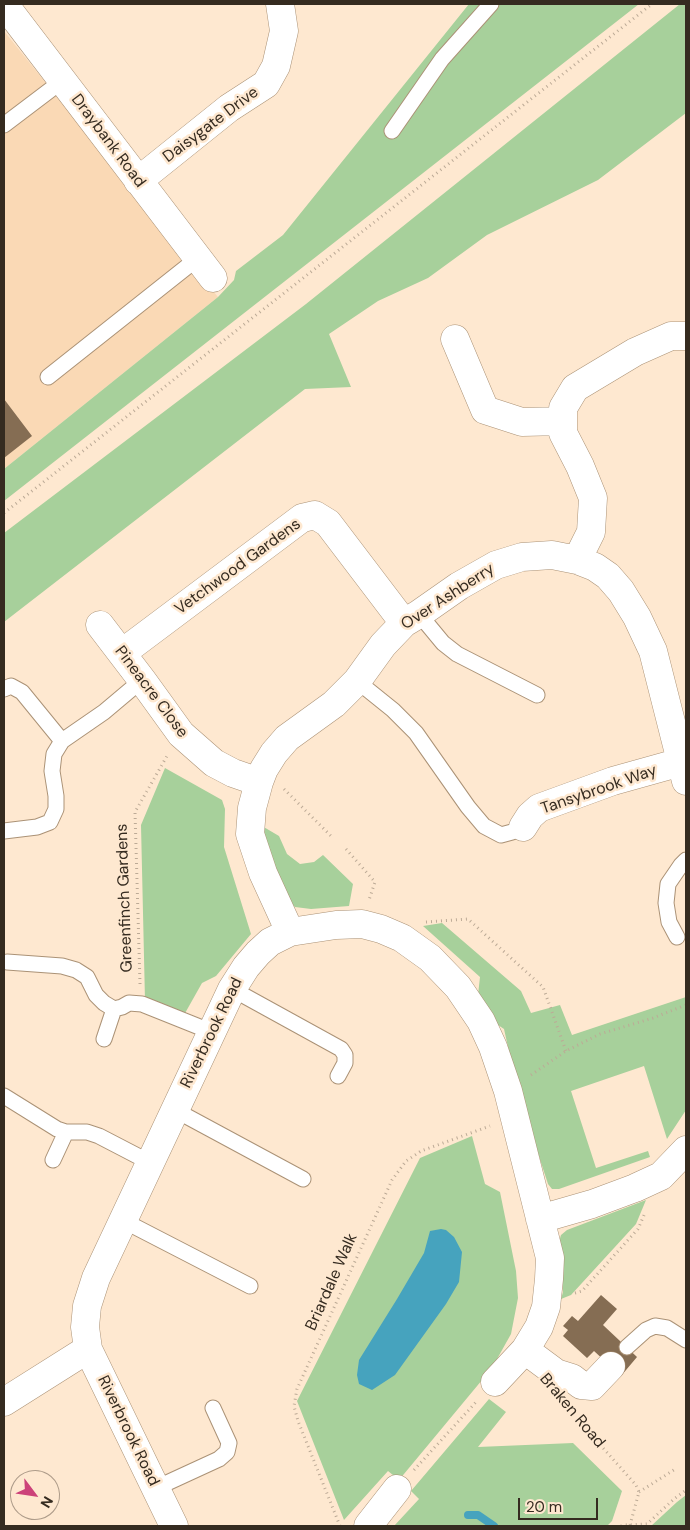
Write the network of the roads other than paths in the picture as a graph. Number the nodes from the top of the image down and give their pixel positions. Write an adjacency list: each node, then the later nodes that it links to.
1 (4, 4): 4 (street, Draybank Road)
2 (280, 4): 7 (street, Daisygate Drive)
3 (491, 4): 6 (lane)
4 (62, 81): 5 (lane); 7 (street, Draybank Road)
5 (4, 125)
6 (392, 131)
7 (138, 181): 8 (street, Draybank Road)
8 (205, 268): 11 (lane)
9 (686, 336): 12 (street)
10 (454, 339): 12 (street)
11 (48, 377)
12 (563, 421): 13 (street)
13 (577, 560): 14 (street, Over Ashberry); 22 (street, Over Ashberry)
14 (412, 619): 16 (street, Vetchwood Gardens); 18 (street, Over Ashberry); 20 (lane)
15 (100, 626): 16 (street, Pineacre Close)
16 (122, 653): 17 (street, Pineacre Close)
17 (142, 680): 21 (lane); 23 (street, Pineacre Close)
18 (357, 681): 23 (street, Over Ashberry); 24 (lane)
19 (4, 689): 21 (lane)
20 (537, 695)
21 (62, 741): 25 (lane)
22 (684, 771): 24 (street, Tansybrook Way)
23 (261, 776): 27 (street, Over Ashberry)
24 (523, 827)
25 (4, 831)
26 (686, 860): 28 (lane)
27 (290, 932): 30 (street, Riverbrook Road); 42 (street, Riverbrook Road)
28 (677, 937)
29 (6, 962): 31 (lane)
30 (232, 989): 32 (street, Riverbrook Road); 34 (lane)
31 (114, 1009): 32 (lane); 33 (lane)
32 (212, 1032): 36 (street, Riverbrook Road)
33 (104, 1039)
34 (338, 1076)
35 (4, 1096): 37 (lane)
36 (175, 1110): 40 (street, Riverbrook Road); 41 (lane)
37 (66, 1132): 39 (lane); 40 (lane)
38 (686, 1150): 42 (street)
39 (53, 1160)
40 (151, 1163): 43 (street, Riverbrook Road)
41 (303, 1180)
42 (540, 1219): 47 (street, Riverbrook Road)
43 (124, 1221): 44 (lane); 46 (street, Riverbrook Road)
44 (250, 1286)
45 (686, 1340): 48 (lane, Braken Road)
46 (88, 1349): 50 (street); 52 (street, Riverbrook Road)
47 (525, 1350): 48 (street, Braken Road); 49 (street, Riverbrook Road)
48 (619, 1357)
49 (495, 1382)
50 (4, 1402)
51 (213, 1408): 52 (lane)
52 (156, 1488): 54 (street, Riverbrook Road)
53 (397, 1490): 55 (street)
54 (174, 1526)
55 (368, 1526)

